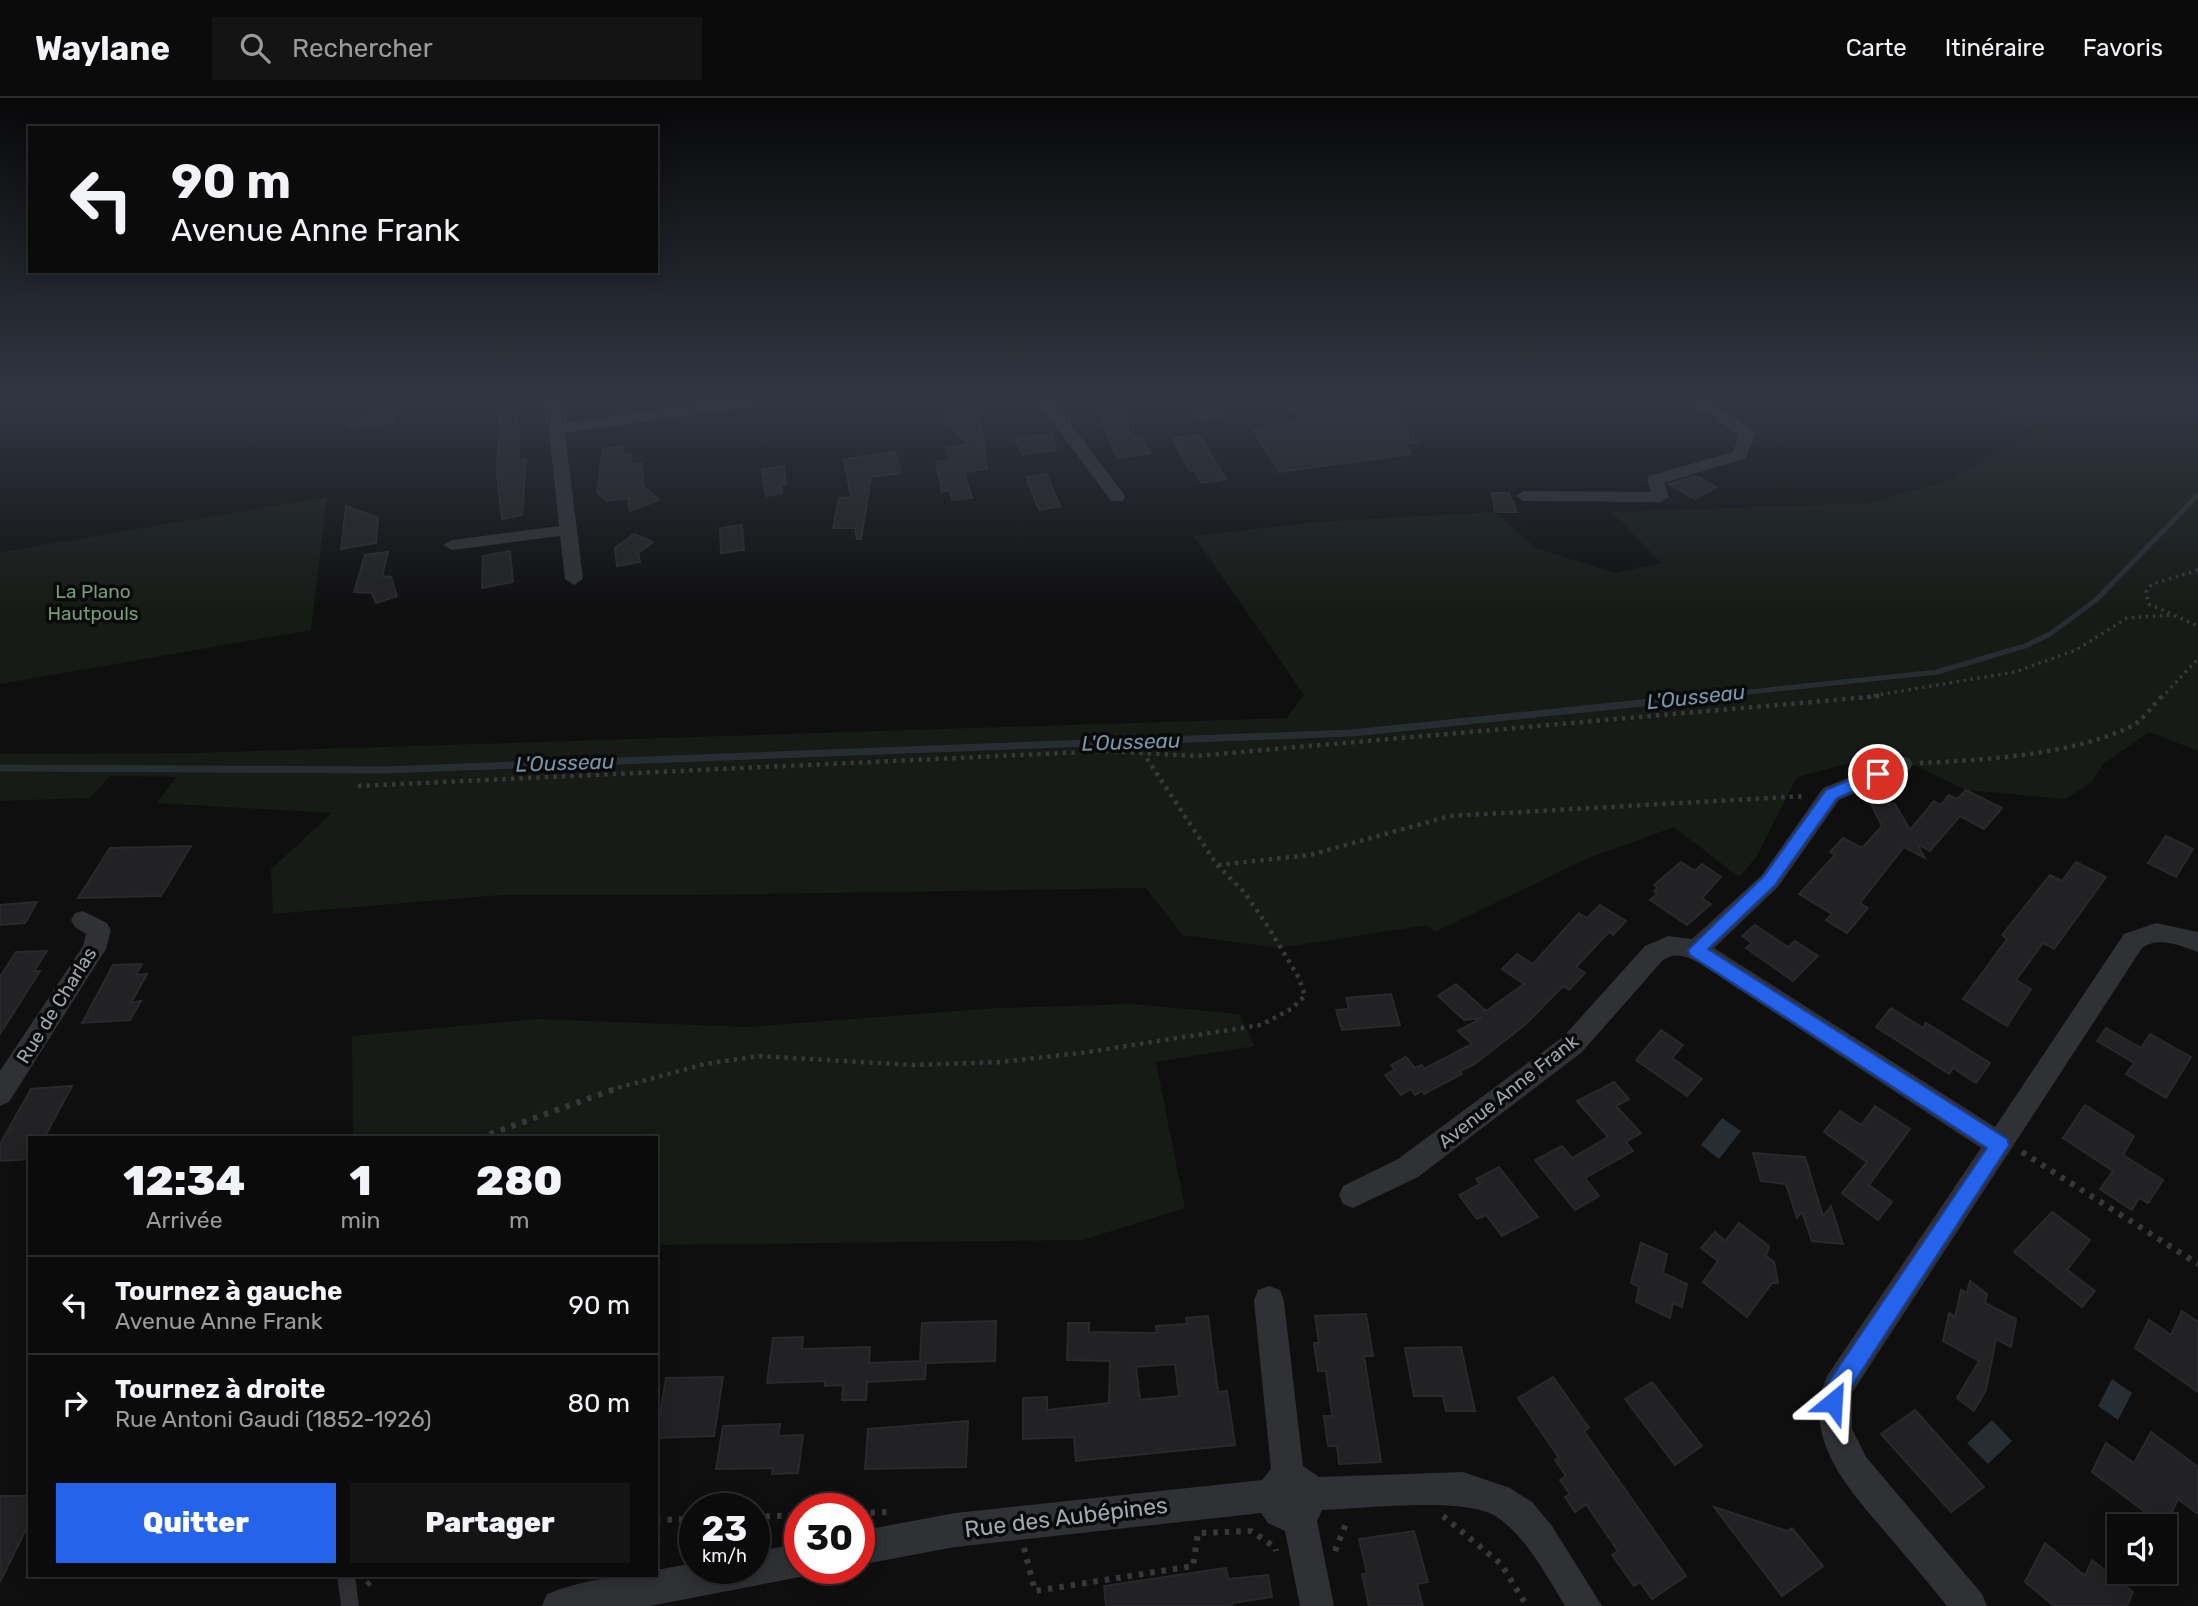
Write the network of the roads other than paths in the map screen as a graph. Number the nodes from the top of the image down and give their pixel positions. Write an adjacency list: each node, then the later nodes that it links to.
1 (561, 468): 6 (street)
2 (1096, 468): 5 (street)
3 (1695, 468): 4 (street)
4 (1524, 496)
5 (1117, 497)
6 (568, 530): 7 (street); 8 (street)
7 (452, 545)
8 (575, 579)
9 (1902, 764): 12 (street)
10 (83, 920): 13 (street, Rue de Charlas)
11 (2198, 942): 14 (street)
12 (1696, 950): 14 (street, Avenue Anne Frank); 15 (street, Avenue Anne Frank)
13 (0, 1094)
14 (2000, 1145): 25 (street)
15 (1353, 1195)
16 (1269, 1301): 17 (street)
17 (1292, 1496): 18 (street, Rue des Aubépines); 23 (street); 24 (street, Rue des Aubépines)
18 (875, 1545)
19 (784, 1563): 22 (street)
20 (346, 1577): 21 (lane)
21 (350, 1606)
22 (559, 1606)
23 (1317, 1606)
24 (1585, 1606)
25 (1970, 1606)

